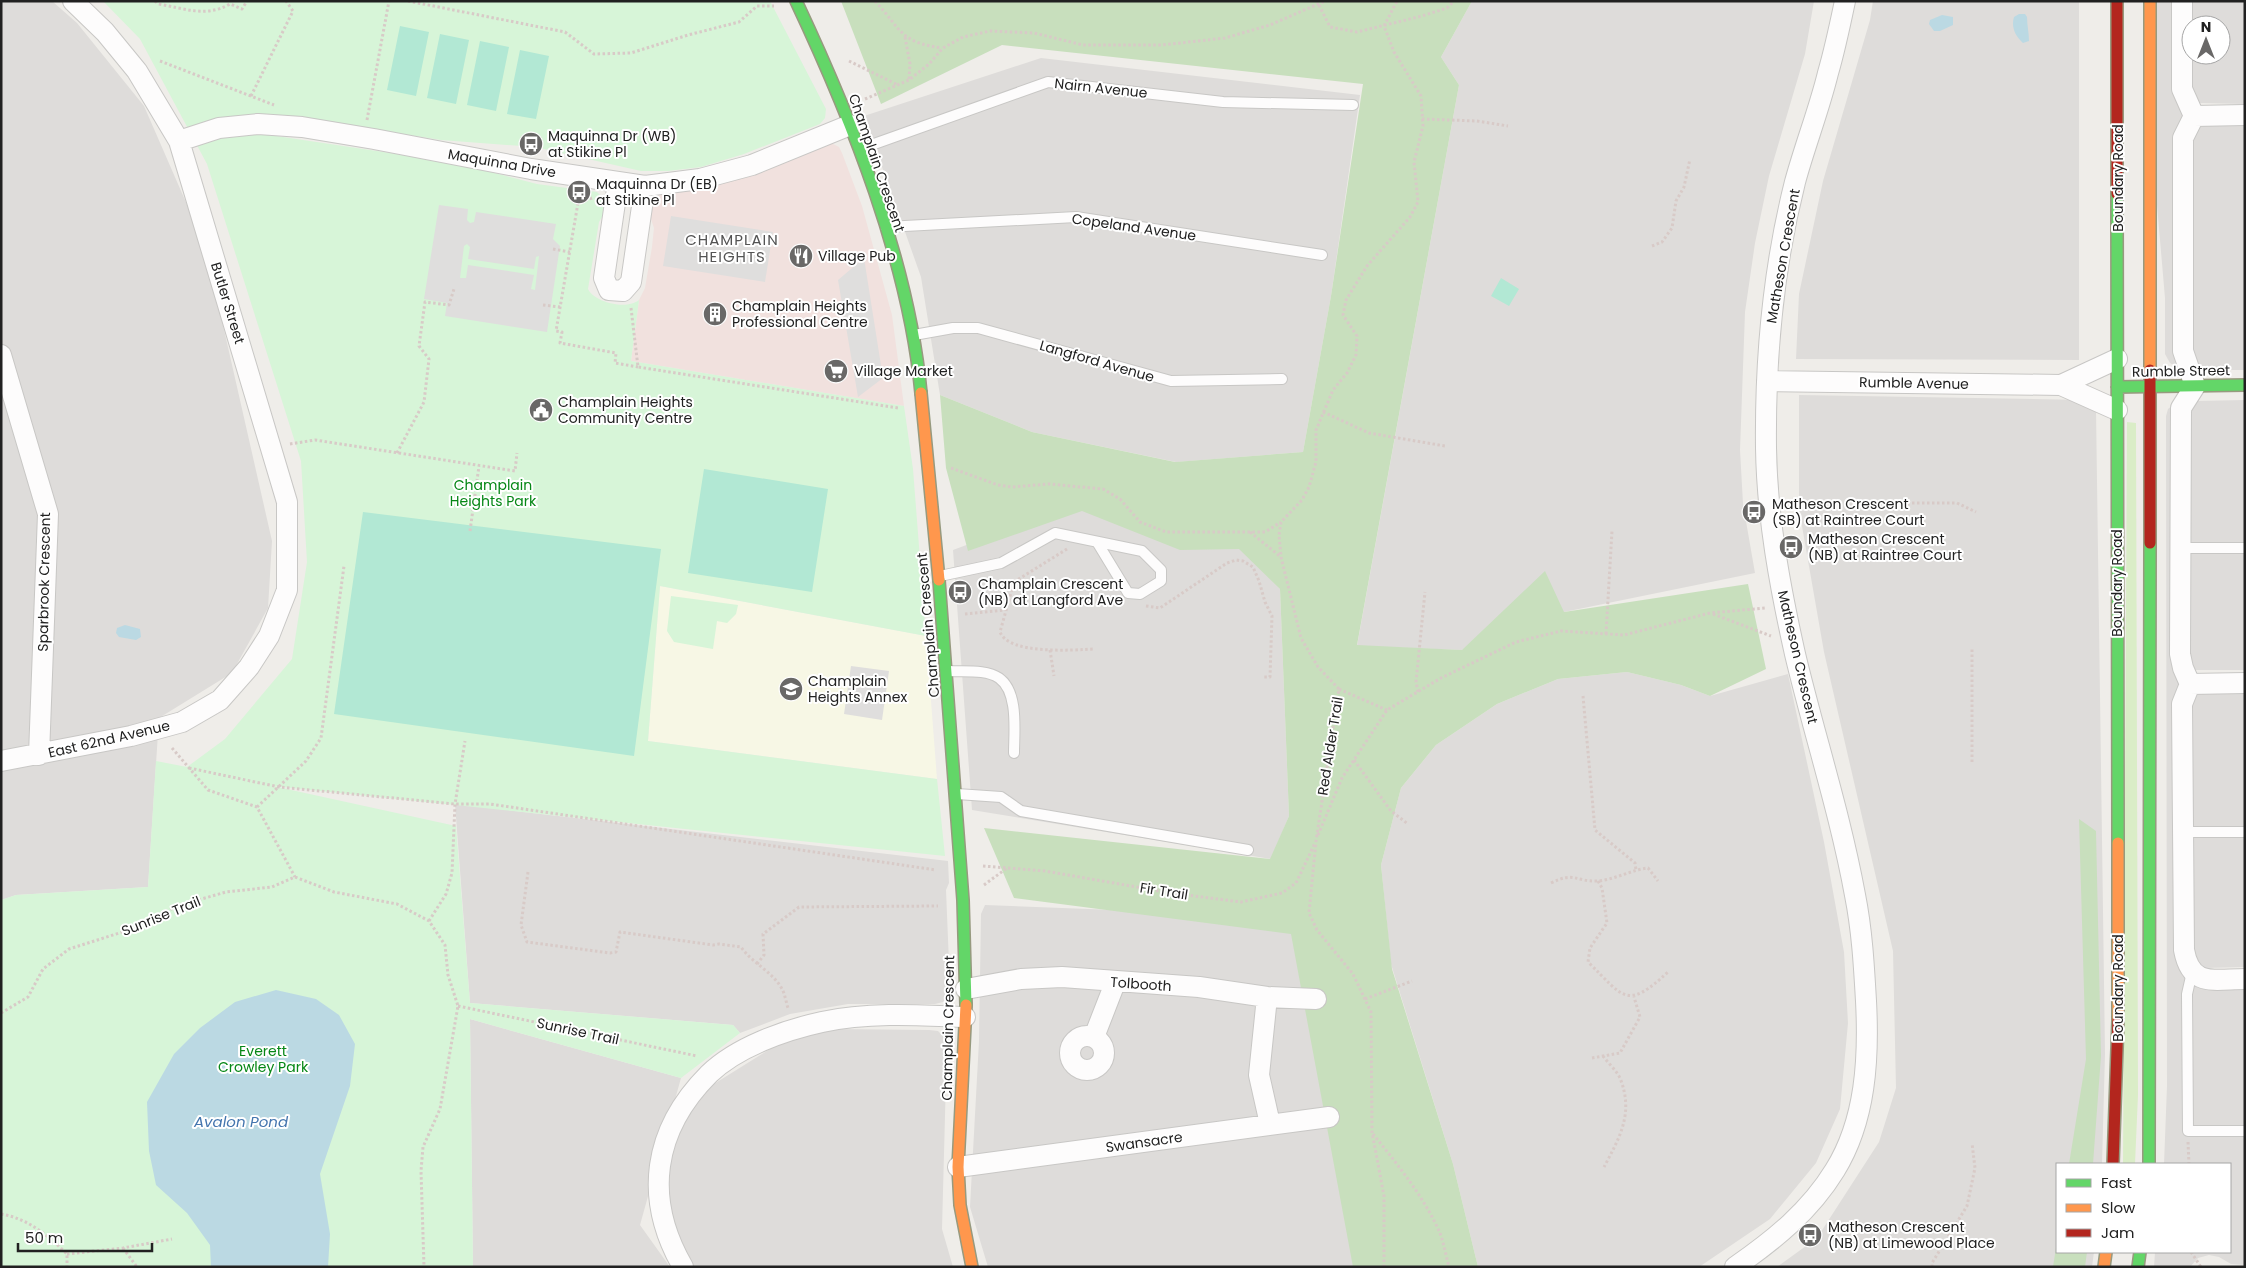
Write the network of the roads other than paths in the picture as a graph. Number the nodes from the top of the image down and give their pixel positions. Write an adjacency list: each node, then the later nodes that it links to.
1 (73, 1): 11 (street, Butler Street)
2 (796, 1): 10 (main road, Champlain Crescent)
3 (1845, 1): 21 (street, Matheson Crescent)
4 (2116, 1): 19 (main road, Boundary Road)
5 (2150, 1): 26 (main road)
6 (2182, 1): 9 (street)
7 (1353, 105): 12 (lane, Nairn Avenue)
8 (2245, 115): 9 (street)
9 (2194, 116): 24 (street)
10 (850, 125): 12 (main road, Champlain Crescent); 14 (street, Maquinna Drive)
11 (179, 141): 13 (street, Maquinna Drive); 32 (street, Butler Street)
12 (859, 149): 15 (main road, Champlain Crescent)
13 (618, 182): 14 (street, Maquinna Drive); 14 (street)
14 (644, 186)
15 (884, 228): 16 (lane, Copeland Avenue); 17 (main road, Champlain Crescent)
16 (1322, 255)
17 (913, 335): 20 (lane, Langford Avenue); 31 (main road, Champlain Crescent)
18 (1, 355): 37 (street, Sparbrook Crescent)
19 (2117, 360): 22 (street, Rumble Avenue); 25 (main road, Boundary Road)
20 (1282, 379)
21 (1767, 382): 22 (street, Rumble Avenue); 61 (street, Matheson Crescent)
22 (2061, 385): 27 (street, Rumble Avenue)
23 (2245, 385): 24 (main road, Rumble Street)
24 (2195, 386): 26 (main road, Rumble Street); 29 (street)
25 (2117, 387): 26 (main road, Rumble Street); 27 (main road, Boundary Road)
26 (2151, 387): 55 (main road)
27 (2117, 410): 54 (main road, Boundary Road)
28 (1097, 542): 28 (lane); 31 (lane)
29 (2180, 548): 30 (lane); 35 (street)
30 (2245, 548)
31 (939, 576): 33 (main road, Champlain Crescent)
32 (269, 636): 37 (street, East 62nd Avenue)
33 (948, 671): 36 (lane); 39 (main road, Champlain Crescent)
34 (2245, 683): 35 (street)
35 (2190, 684): 40 (street)
36 (1014, 753)
37 (39, 755): 38 (street, East 62nd Avenue)
38 (1, 761)
39 (954, 794): 42 (lane); 46 (main road, Champlain Crescent)
40 (2184, 832): 41 (lane); 43 (street)
41 (2245, 832)
42 (1248, 850)
43 (2192, 972): 44 (street); 53 (lane)
44 (2245, 978)
45 (1115, 982): 46 (street, Tolbooth); 47 (street, Tolbooth); 50 (street)
46 (966, 989): 49 (main road, Champlain Crescent)
47 (1267, 996): 48 (street, Tolbooth); 52 (street)
48 (1316, 999)
49 (966, 1017): 56 (main road, Champlain Crescent); 59 (street)
50 (1094, 1037)
51 (1329, 1116): 52 (street, Swansacre)
52 (1270, 1124): 56 (street, Swansacre)
53 (2245, 1131)
54 (2113, 1163)
55 (2148, 1163)
56 (958, 1167): 60 (main road, Champlain Crescent)
57 (2106, 1253): 62 (main road)
58 (2140, 1253): 63 (main road)
59 (683, 1267)
60 (972, 1267)
61 (1735, 1267)
62 (2104, 1267)
63 (2138, 1267)

